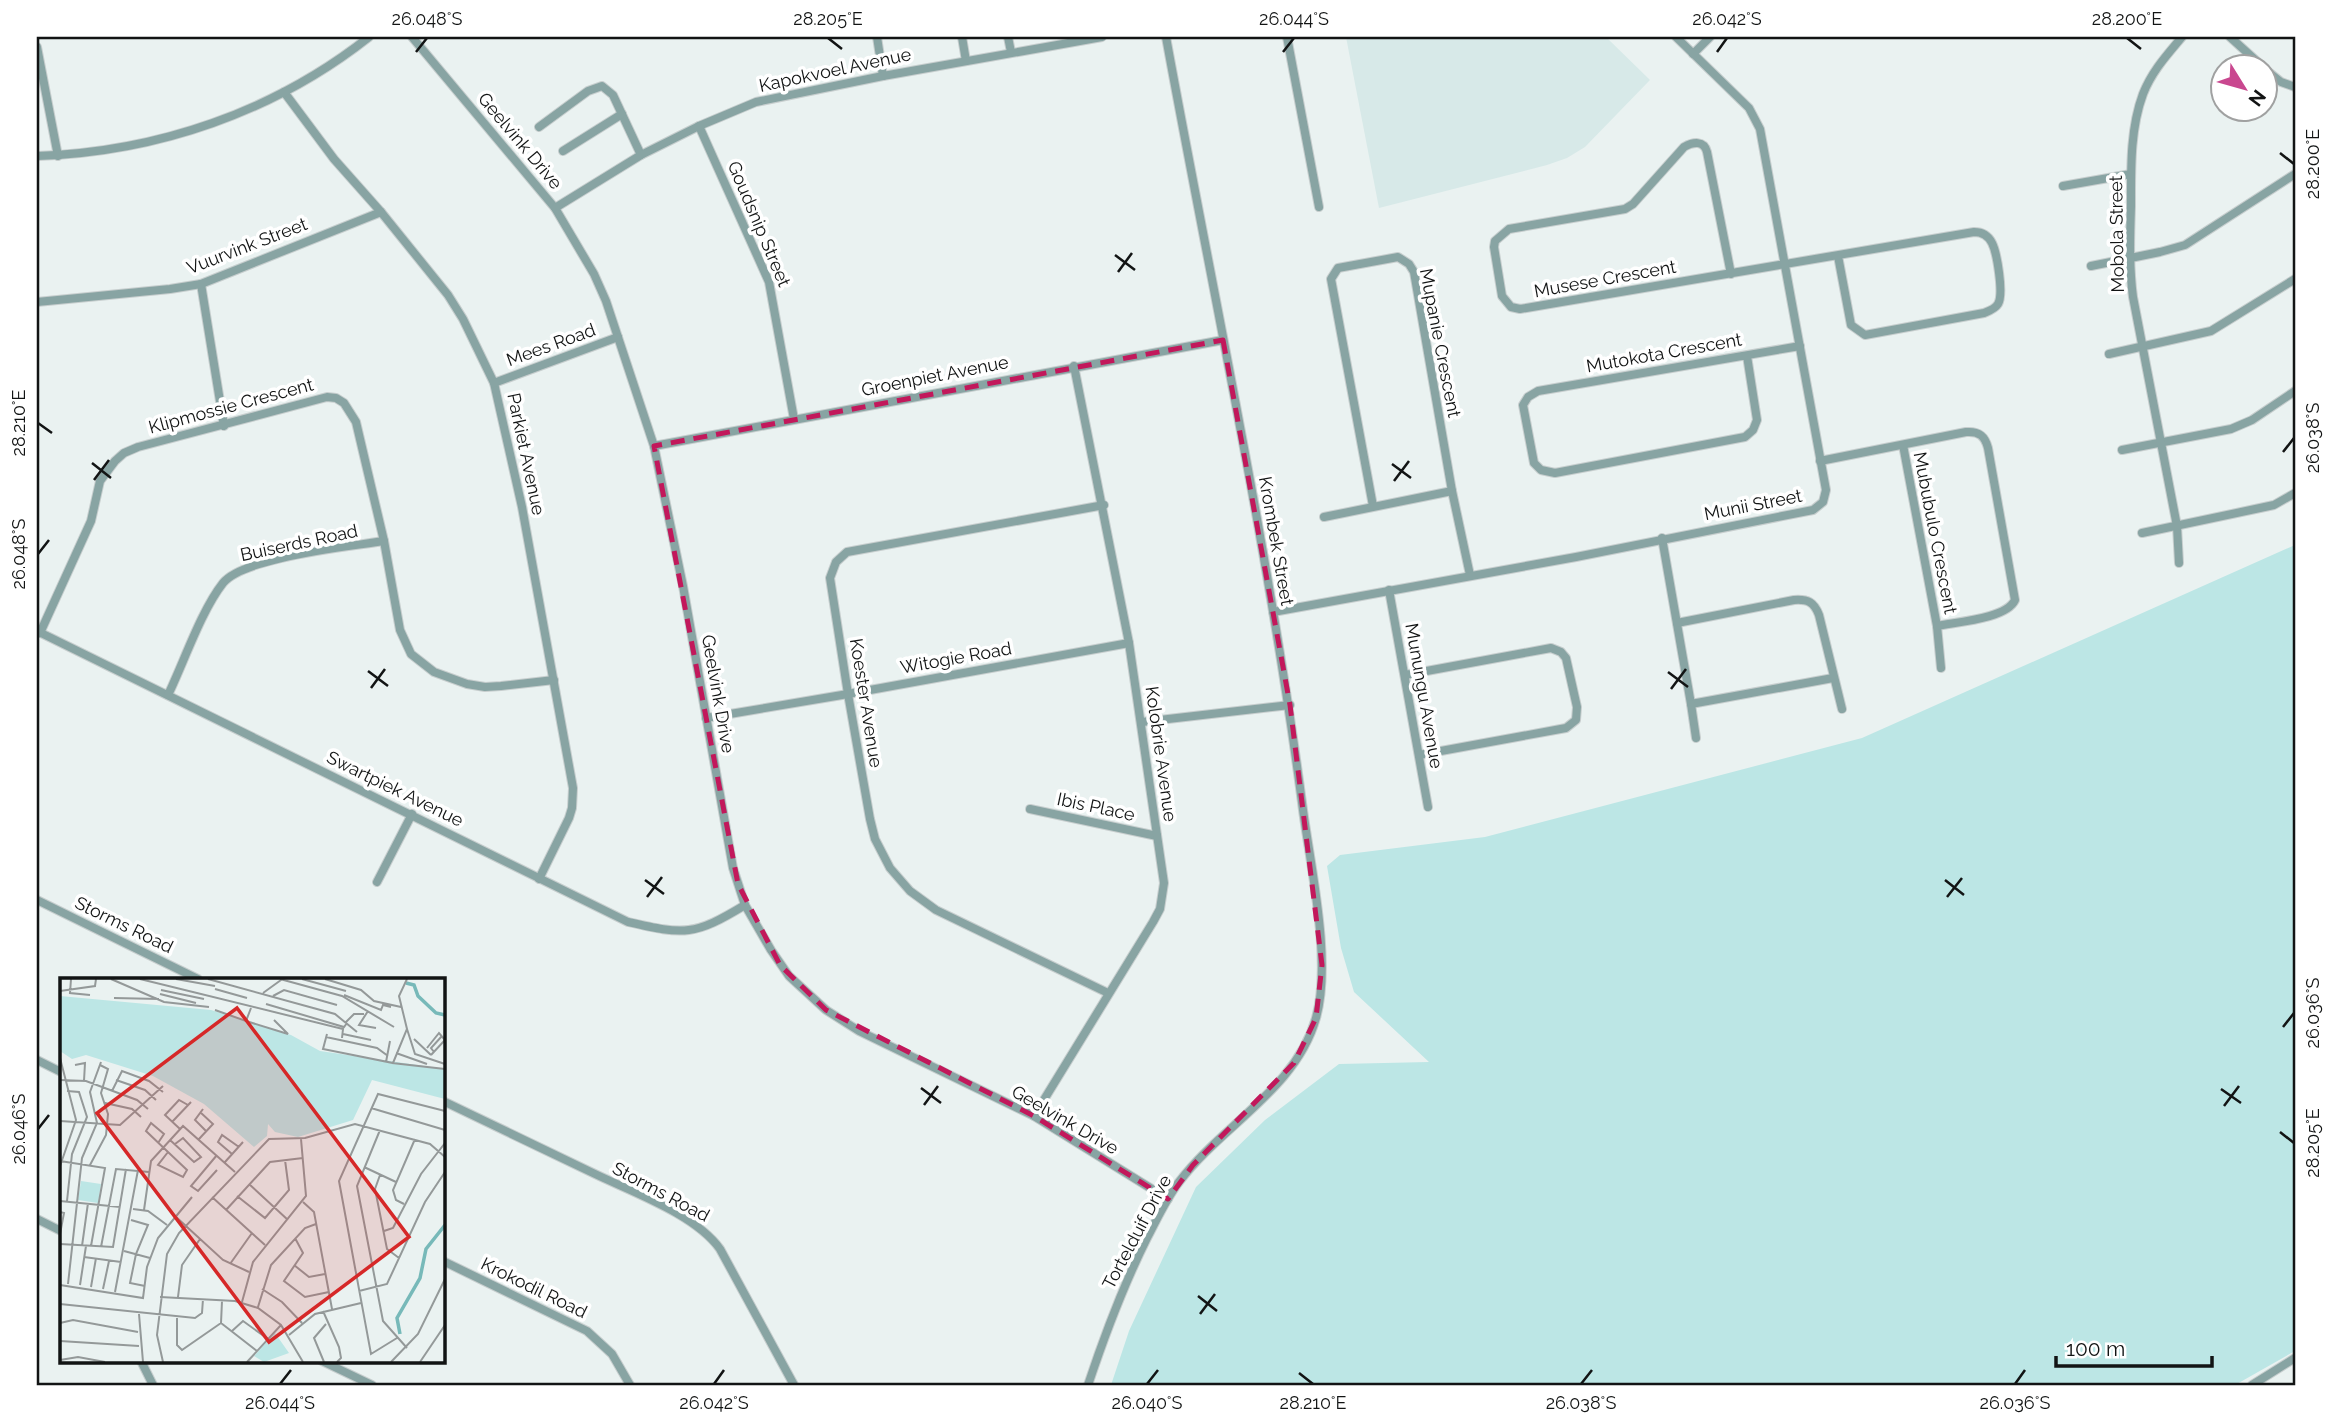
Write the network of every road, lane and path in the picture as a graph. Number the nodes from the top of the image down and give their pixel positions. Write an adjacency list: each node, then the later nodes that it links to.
1 (369, 37): 19 (street)
2 (412, 37): 31 (street, Geelvink Drive)
3 (877, 37): 18 (street)
4 (962, 37): 17 (street)
5 (1008, 37): 14 (street)
6 (1102, 37): 14 (street, Kapokvoel Avenue)
7 (1166, 37): 42 (street, Krombek Street)
8 (1286, 37): 30 (street)
9 (1676, 37): 16 (street, Munii Street)
10 (1710, 37): 16 (street)
11 (2182, 37): 27 (street, Mobola Street)
12 (2230, 37): 15 (street)
13 (37, 47): 26 (street)
14 (1011, 52): 17 (street, Kapokvoel Avenue)
15 (2246, 52)
16 (1693, 54): 35 (street, Munii Street)
17 (966, 61): 18 (street, Kapokvoel Avenue)
18 (883, 76): 21 (street, Kapokvoel Avenue)
19 (284, 92): 26 (street); 32 (street, Parkiet Avenue)
20 (622, 114): 22 (street); 23 (street); 24 (street)
21 (699, 126): 24 (street, Kapokvoel Avenue); 50 (street, Goudsnip Street)
22 (539, 127)
23 (563, 151)
24 (641, 155): 31 (street, Kapokvoel Avenue)
25 (37, 156): 26 (street)
26 (58, 156)
27 (2131, 174): 29 (street); 34 (street, Mobola Street)
28 (2295, 174): 34 (street)
29 (2063, 186)
30 (1319, 207)
31 (555, 208): 41 (street, Geelvink Drive)
32 (381, 212): 39 (street, Vuurvink Street); 48 (street, Parkiet Avenue)
33 (1838, 256): 33 (street, Musese Crescent); 35 (street, Musese Crescent)
34 (2130, 258): 36 (street); 43 (street, Mobola Street)
35 (1786, 264): 37 (street, Musese Crescent); 44 (street, Munii Street)
36 (2091, 266)
37 (1731, 274): 37 (street, Musese Crescent)
38 (2295, 279): 43 (street)
39 (201, 284): 40 (street, Vuurvink Street); 51 (street)
40 (37, 302)
41 (618, 337): 48 (street, Mees Road); 54 (street, Geelvink Drive)
42 (1223, 340): 47 (street, Groenpiet Avenue); 69 (street, Krombek Street)
43 (2142, 345): 45 (street); 52 (street, Mobola Street)
44 (1800, 346): 46 (street, Mutokota Crescent); 56 (street, Munii Street)
45 (2109, 354)
46 (1746, 356): 46 (street, Mutokota Crescent)
47 (1074, 366): 50 (street, Groenpiet Avenue); 59 (street, Kolobrie Avenue)
48 (494, 383): 77 (street, Parkiet Avenue)
49 (2295, 391): 52 (street)
50 (794, 419): 54 (street, Groenpiet Avenue)
51 (224, 426): 65 (street, Klipmossie Crescent); 72 (street, Klipmossie Crescent)
52 (2161, 442): 55 (street); 62 (street, Mobola Street)
53 (1903, 444): 56 (street, Mububulo Crescent); 71 (street, Mububulo Crescent); 71 (street, Mububulo Crescent)
54 (654, 446): 83 (street, Geelvink Drive)
55 (2122, 450)
56 (1820, 461): 64 (street, Munii Street)
57 (1452, 491): 60 (street); 60 (street, Mupanie Crescent); 67 (street, Mupanie Crescent)
58 (2295, 493): 62 (street)
59 (1104, 505): 73 (street, Kolobrie Avenue); 78 (street, Koester Avenue)
60 (1373, 506): 61 (street)
61 (1324, 517)
62 (2177, 526): 63 (street); 66 (street, Mobola Street)
63 (2143, 533)
64 (1662, 538): 67 (street, Munii Street); 70 (street)
65 (384, 541): 77 (street, Klipmossie Crescent); 79 (street, Buiserds Road)
66 (2179, 563)
67 (1470, 575): 68 (street, Munii Street)
68 (1389, 590): 69 (street, Munii Street); 75 (street, Munungu Avenue)
69 (1273, 612): 81 (street, Krombek Street)
70 (1677, 623): 76 (street); 80 (street)
71 (1937, 626): 74 (street)
72 (38, 632): 79 (street, Swartpiek Avenue)
73 (1129, 643): 78 (street, Witogie Road); 84 (street, Kolobrie Avenue)
74 (1941, 668)
75 (1405, 675): 86 (street, Munungu Avenue); 86 (street)
76 (1833, 678): 80 (street); 82 (street)
77 (554, 680): 91 (street, Parkiet Avenue)
78 (848, 694): 83 (street, Witogie Road); 96 (street, Koester Avenue)
79 (168, 695): 89 (street, Swartpiek Avenue)
80 (1691, 704): 85 (street)
81 (1290, 705): 84 (street); 97 (street, Krombek Street)
82 (1842, 709)
83 (706, 718): 94 (street, Geelvink Drive)
84 (1142, 722): 90 (street, Kolobrie Avenue)
85 (1696, 738)
86 (1419, 755): 87 (street, Munungu Avenue)
87 (1428, 807)
88 (1030, 809): 90 (street, Ibis Place)
89 (412, 814): 91 (street, Swartpiek Avenue); 92 (street)
90 (1157, 835): 96 (street, Kolobrie Avenue)
91 (539, 879): 94 (street, Swartpiek Avenue)
92 (377, 882)
93 (37, 900): 95 (street, Storms Road)
94 (745, 905): 101 (street, Geelvink Drive)
95 (196, 978)
96 (1108, 993): 101 (street, Kolobrie Avenue)
97 (1302, 1052): 102 (street, Tortelduif Drive)
98 (37, 1060): 99 (street)
99 (60, 1072)
100 (444, 1101): 112 (street, Storms Road)
101 (1034, 1116): 102 (street, Geelvink Drive)
102 (1168, 1199): 113 (street, Tortelduif Drive)
103 (37, 1219): 104 (street)
104 (60, 1230)
105 (444, 1261): 111 (street, Krokodil Road)
106 (2295, 1358): 114 (street)
107 (142, 1362): 109 (street)
108 (324, 1362): 110 (street)
109 (153, 1385)
110 (372, 1385)
111 (630, 1385)
112 (794, 1385)
113 (1088, 1385)
114 (2252, 1385)

